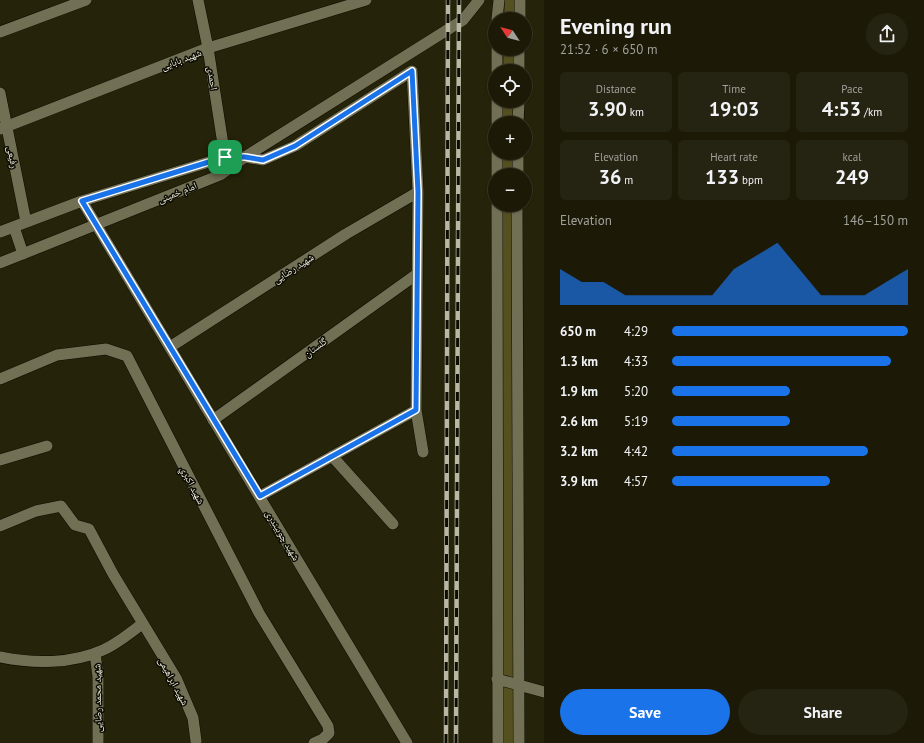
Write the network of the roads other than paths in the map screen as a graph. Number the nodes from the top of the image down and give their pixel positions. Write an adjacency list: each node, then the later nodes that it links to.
1 (86, 0): 9 (street)
2 (198, 0): 10 (street, احمدی)
3 (366, 0): 10 (street, شهید بابایی)
4 (479, 0): 14 (street)
5 (499, 0): 7 (street)
6 (520, 0): 8 (street)
7 (498, 12)
8 (520, 12)
9 (0, 32)
10 (208, 48): 12 (street, شهید بابایی); 13 (street, احمدی)
11 (0, 93): 12 (street, رفیعی)
12 (4, 127): 19 (street, رفیعی)
13 (225, 157): 14 (street, امام خمینی); 16 (street, امام خمینی)
14 (245, 157): 15 (street); 20 (street, امام خمینی)
15 (418, 192): 25 (street); 26 (street, شهید رضایی)
16 (82, 201): 19 (street, امام خمینی); 20 (street, شهید چوبیندری)
17 (497, 212): 40 (street)
18 (518, 212): 41 (street)
19 (26, 222): 21 (street, امام خمینی)
20 (97, 225): 23 (street, امام خمینی); 26 (street, شهید چوبیندری)
21 (14, 227): 22 (street, امام خمینی); 23 (street)
22 (0, 232)
23 (23, 254): 24 (street, امام خمینی)
24 (0, 263)
25 (417, 274): 28 (street); 29 (street, گلستان)
26 (170, 347): 29 (street, شهید چوبیندری)
27 (0, 379): 45 (street, شهيد اکبري)
28 (416, 410): 31 (street); 32 (street)
29 (214, 420): 34 (street, شهید چوبیندری)
30 (47, 446): 33 (street)
31 (423, 452)
32 (332, 456): 34 (street); 35 (street)
33 (0, 460)
34 (260, 496): 46 (street, شهید چوبیندری)
35 (393, 524)
36 (0, 526): 37 (street, شهید ابراهیمی)
37 (142, 624): 38 (street); 43 (street, شهید ابراهیمی)
38 (95, 653): 39 (street); 44 (street, شهید محمد رضایی)
39 (0, 657)
40 (498, 679): 41 (street); 47 (street)
41 (519, 686): 42 (street); 48 (street)
42 (544, 692)
43 (196, 741)
44 (98, 743)
45 (314, 743)
46 (407, 743)
47 (498, 743)
48 (519, 743)

